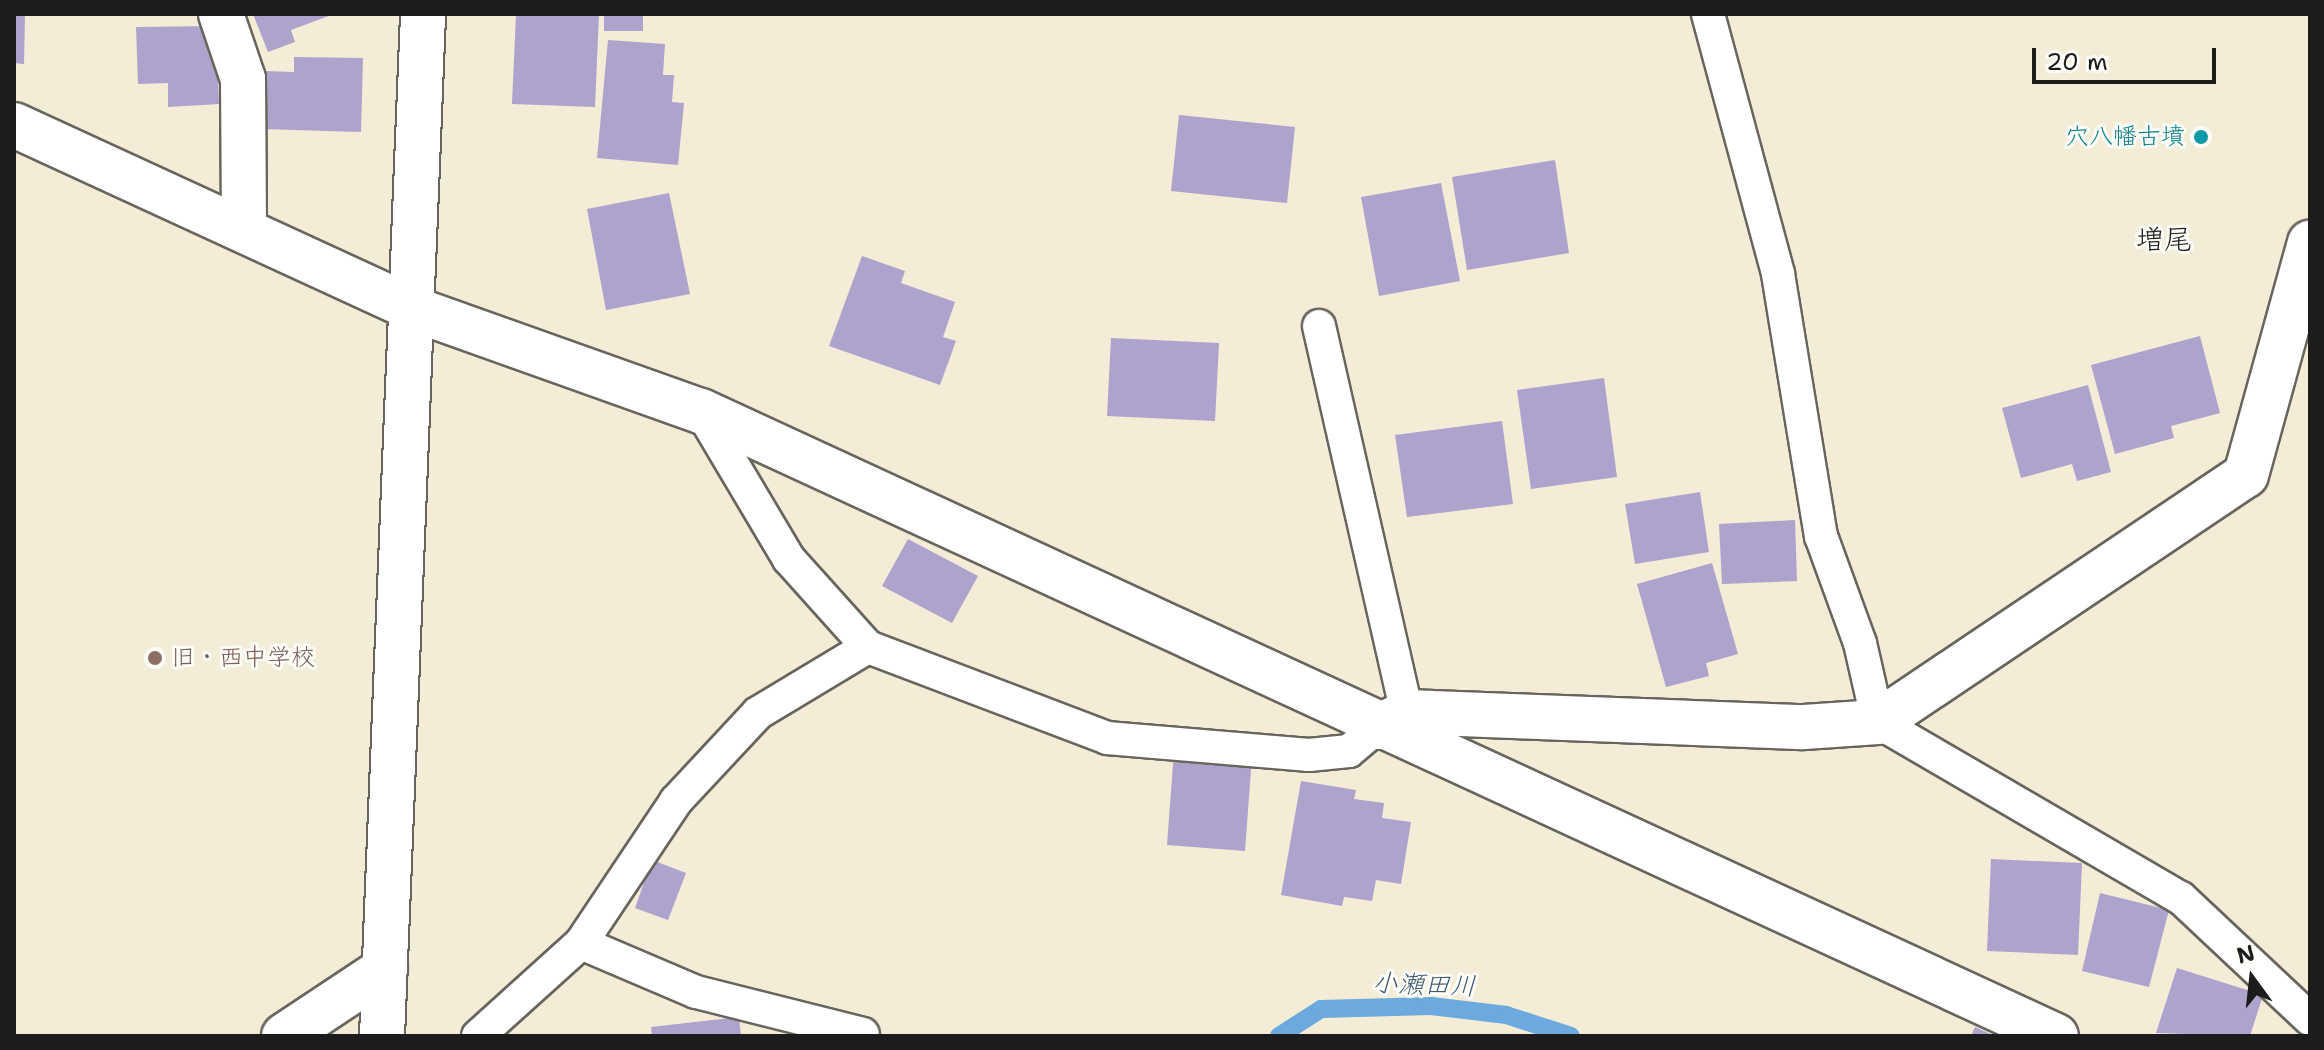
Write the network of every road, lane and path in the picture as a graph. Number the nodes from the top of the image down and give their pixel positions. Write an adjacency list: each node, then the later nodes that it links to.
1 (221, 14): 5 (street)
2 (423, 14): 7 (street)
3 (1708, 14): 12 (lane)
4 (14, 125): 5 (street)
5 (244, 225): 7 (street)
6 (2310, 243): 12 (street)
7 (411, 308): 9 (street); 14 (street)
8 (1319, 326): 11 (lane)
9 (701, 411): 10 (lane); 11 (street)
10 (868, 647): 11 (lane); 13 (lane)
11 (1392, 720): 12 (street); 20 (street)
12 (1878, 722): 15 (lane)
13 (581, 943): 16 (lane); 19 (lane)
14 (385, 969): 17 (street); 18 (street)
15 (2310, 1019)
16 (863, 1034)
17 (284, 1036)
18 (382, 1036)
19 (478, 1036)
20 (2056, 1036)

